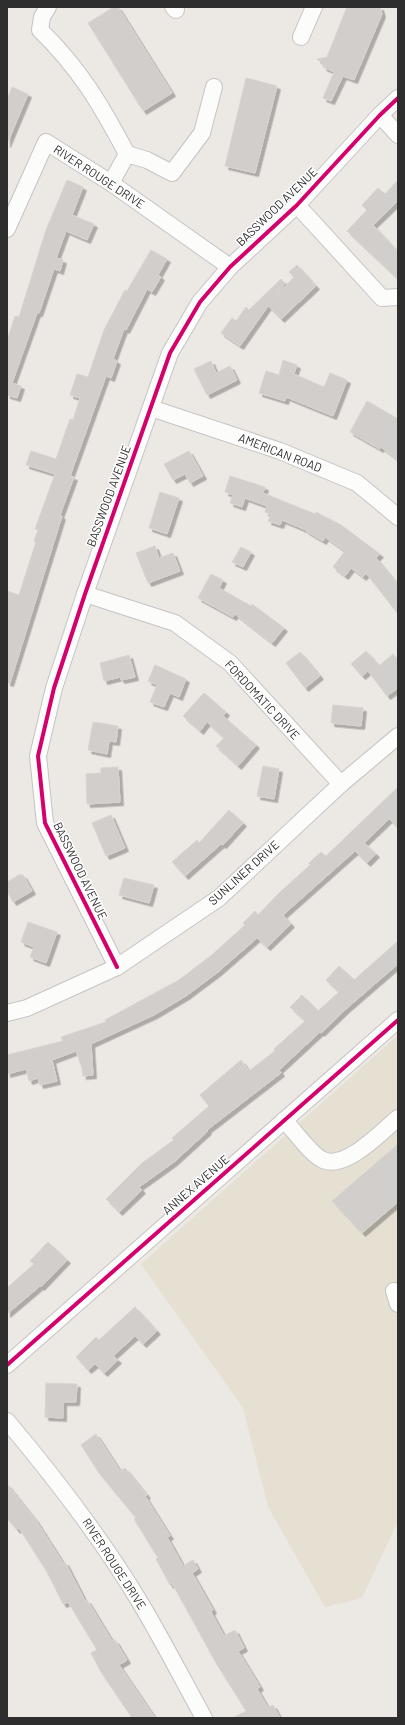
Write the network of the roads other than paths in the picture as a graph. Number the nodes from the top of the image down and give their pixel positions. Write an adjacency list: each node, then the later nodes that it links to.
1 (48, 7): 8 (street)
2 (314, 7): 3 (street)
3 (300, 37)
4 (214, 87): 8 (street)
5 (398, 98): 6 (street, BASSWOOD AVENUE)
6 (380, 115): 7 (street); 10 (street, BASSWOOD AVENUE)
7 (398, 135)
8 (127, 154): 9 (street)
9 (111, 183): 11 (street, RIVER ROUGE DRIVE); 12 (street, RIVER ROUGE DRIVE)
10 (297, 205): 12 (street, BASSWOOD AVENUE); 13 (street)
11 (7, 229)
12 (230, 267): 14 (street, BASSWOOD AVENUE)
13 (398, 298)
14 (151, 408): 15 (street, AMERICAN ROAD); 16 (street, BASSWOOD AVENUE)
15 (398, 517)
16 (85, 594): 18 (street, FORDOMATIC DRIVE); 19 (street, BASSWOOD AVENUE)
17 (398, 736): 18 (street, SUNLINER DRIVE)
18 (341, 784): 19 (street, SUNLINER DRIVE)
19 (117, 968): 20 (street, SUNLINER DRIVE)
20 (7, 1014)
21 (395, 1028): 23 (street, ANNEX AVENUE)
22 (398, 1118): 23 (street)
23 (284, 1120): 24 (street, ANNEX AVENUE)
24 (7, 1365)
25 (7, 1421): 26 (street, RIVER ROUGE DRIVE)
26 (204, 1718)

